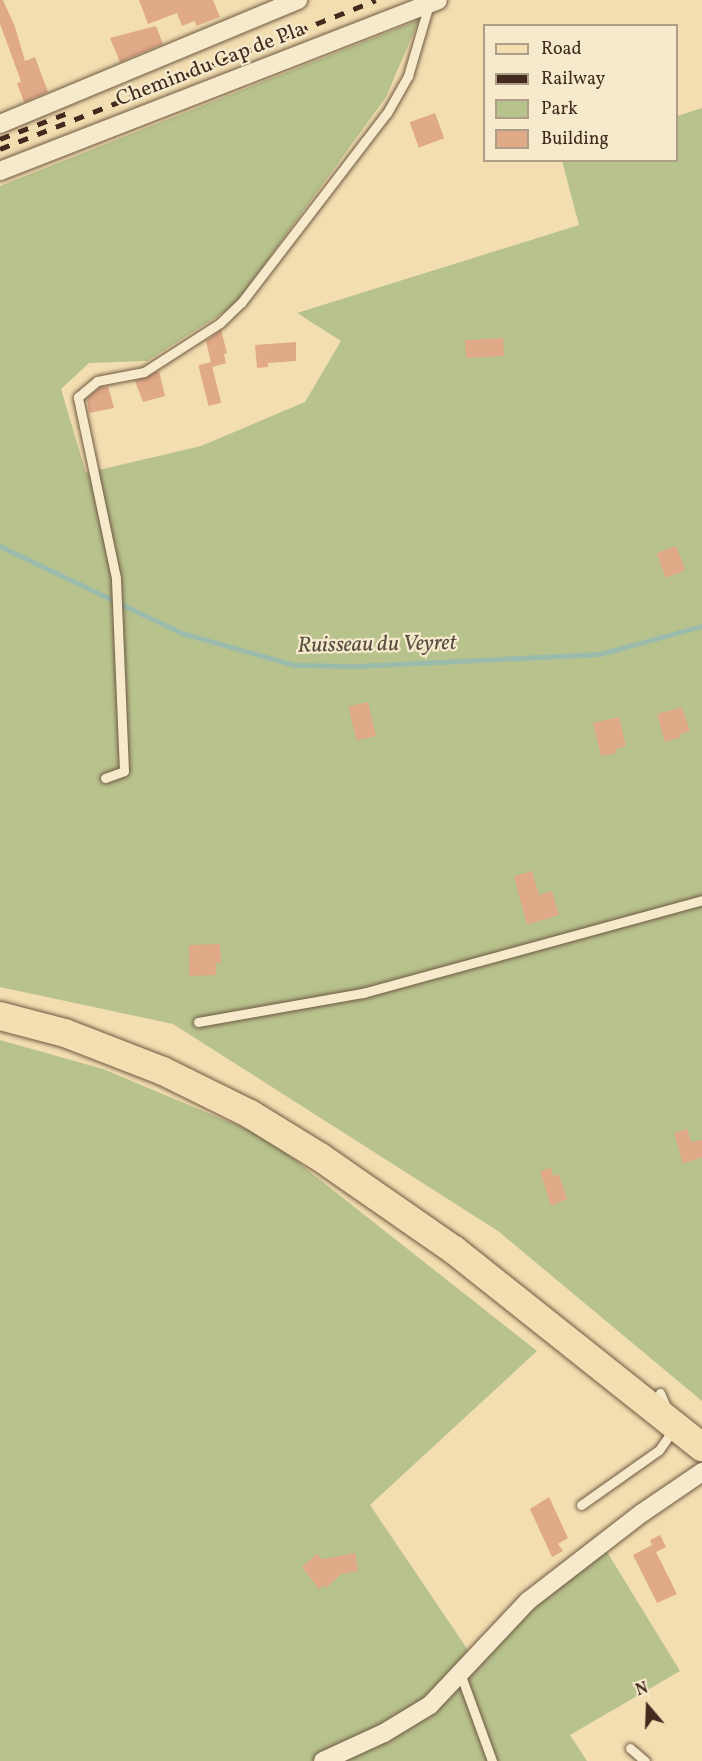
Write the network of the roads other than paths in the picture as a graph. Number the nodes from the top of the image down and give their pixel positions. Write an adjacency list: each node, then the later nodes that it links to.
1 (298, 0): 3 (street)
2 (433, 2): 4 (street, Chemin du Cap de Pla); 5 (lane)
3 (0, 124)
4 (0, 171)
5 (105, 778)
6 (702, 900): 9 (lane)
7 (0, 1004): 10 (main road)
8 (0, 1016): 10 (main road)
9 (198, 1022)
10 (686, 1424): 11 (lane); 12 (main road); 14 (lane)
11 (702, 1438)
12 (702, 1447)
13 (699, 1478): 15 (street)
14 (580, 1505)
15 (460, 1673): 17 (street); 18 (lane)
16 (630, 1748): 19 (lane)
17 (323, 1761)
18 (492, 1761)
19 (645, 1761)

